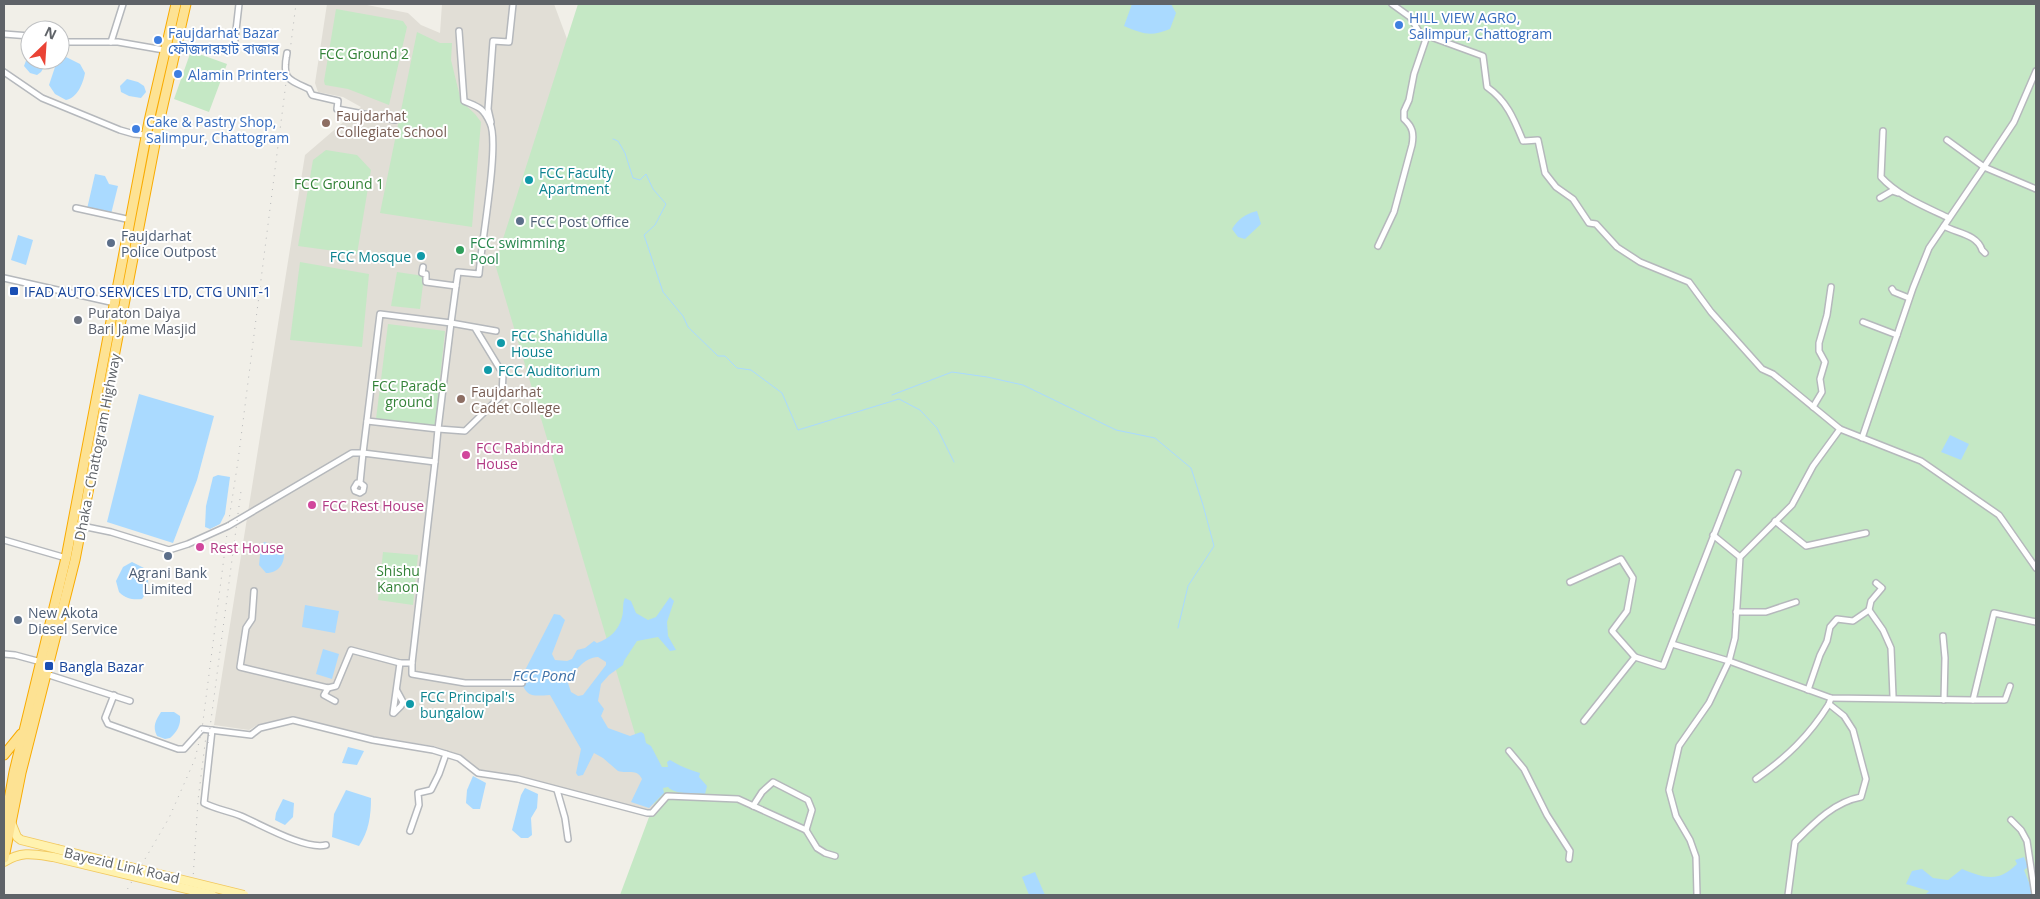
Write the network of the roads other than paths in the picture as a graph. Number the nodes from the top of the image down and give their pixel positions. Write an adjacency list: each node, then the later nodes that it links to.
1 (123, 4): 12 (street)
2 (176, 4): 14 (highway, Dhaka - Chattogram Highway)
3 (186, 4): 55 (highway, Dhaka - Chattogram Highway)
4 (238, 4): 13 (street)
5 (513, 4): 19 (street)
6 (1392, 4): 10 (street)
7 (459, 31): 19 (street)
8 (4, 34): 9 (street)
9 (20, 35)
10 (1427, 36): 31 (street); 45 (street)
11 (70, 42): 12 (street)
12 (111, 42): 14 (street)
13 (234, 48)
14 (164, 50): 21 (highway, Dhaka - Chattogram Highway)
15 (287, 53): 18 (street)
16 (4, 72): 21 (street)
17 (2036, 72): 23 (street)
18 (395, 120)
19 (491, 124): 35 (street)
20 (1883, 131): 25 (street)
21 (147, 134): 29 (highway, Dhaka - Chattogram Highway)
22 (1947, 140): 23 (street)
23 (1984, 167): 24 (street); 28 (street)
24 (2036, 189)
25 (1904, 194): 26 (street); 28 (street)
26 (1880, 198)
27 (76, 208): 29 (street)
28 (1950, 218): 30 (street)
29 (131, 220): 39 (highway, Dhaka - Chattogram Highway)
30 (1944, 226): 32 (street); 38 (street)
31 (1378, 246)
32 (1985, 253)
33 (424, 267): 35 (street)
34 (4, 278): 39 (street)
35 (456, 286): 41 (street)
36 (1831, 287): 45 (street)
37 (1892, 289): 38 (street)
38 (1909, 298): 44 (street)
39 (116, 303): 55 (highway, Dhaka - Chattogram Highway)
40 (1863, 322): 44 (street)
41 (451, 323): 42 (street); 46 (street); 47 (street)
42 (475, 328): 43 (street); 47 (street)
43 (496, 330)
44 (1897, 335): 49 (street)
45 (1814, 407): 48 (street)
46 (366, 421): 47 (street); 50 (street)
47 (438, 429): 51 (street)
48 (1840, 429): 49 (street); 54 (street)
49 (1862, 438): 61 (street)
50 (363, 453): 51 (street); 53 (street); 55 (street)
51 (435, 462): 76 (street)
52 (1738, 473): 57 (street)
53 (360, 483)
54 (1776, 521): 56 (street); 59 (street)
55 (77, 525): 60 (highway, Dhaka - Chattogram Highway); 77 (highway, Dhaka - Chattogram Highway)
56 (1866, 533)
57 (1713, 535): 59 (street); 70 (street)
58 (4, 540): 60 (street)
59 (1740, 557): 67 (street)
60 (66, 558): 74 (highway, Dhaka - Chattogram Highway)
61 (2036, 568)
62 (1570, 582): 72 (street)
63 (1876, 583): 66 (street)
64 (254, 591): 80 (street)
65 (1796, 602): 67 (street)
66 (1869, 610): 81 (street); 84 (street)
67 (1736, 612): 73 (street)
68 (2036, 622): 86 (street)
69 (1943, 636): 85 (street)
70 (1672, 644): 72 (street); 73 (street)
71 (4, 654): 74 (street)
72 (1634, 657): 90 (street)
73 (1729, 661): 81 (street); 114 (street)
74 (41, 662): 91 (highway, Dhaka - Chattogram Highway)
75 (400, 662): 76 (street); 80 (street); 82 (street)
76 (412, 663): 78 (street)
77 (46, 674): 83 (street); 97 (highway, Dhaka - Chattogram Highway)
78 (522, 683)
79 (2010, 686): 86 (street)
80 (328, 688): 88 (street)
81 (1808, 690): 89 (street)
82 (396, 691)
83 (114, 695): 87 (street); 92 (street)
84 (1893, 696)
85 (1944, 700): 86 (street); 89 (street)
86 (1973, 700)
87 (130, 701)
88 (334, 701)
89 (1830, 701): 98 (street); 115 (street)
90 (1584, 721)
91 (26, 725): 95 (highway); 97 (highway, Dhaka - Chattogram Highway)
92 (212, 730): 94 (street); 107 (street)
93 (1509, 750): 110 (street)
94 (446, 754): 99 (street); 105 (street)
95 (4, 755)
96 (4, 770): 97 (highway)
97 (14, 775): 103 (highway, Dhaka - Chattogram Highway)
98 (1756, 779)
99 (557, 790): 101 (street); 106 (street)
100 (4, 803): 103 (highway)
101 (753, 806): 104 (street); 104 (street)
102 (2011, 820): 116 (street)
103 (7, 822): 109 (highway, Dhaka - Chattogram Highway); 113 (main road, Bayezid Link Road, bridge)
104 (806, 830): 108 (street)
105 (410, 831)
106 (568, 839)
107 (326, 845)
108 (835, 856)
109 (4, 858)
110 (1569, 859)
111 (4, 862): 112 (main road, Bayezid Link Road, bridge)
112 (212, 895)
113 (244, 895)
114 (1697, 895)
115 (1788, 895)
116 (2035, 895)

